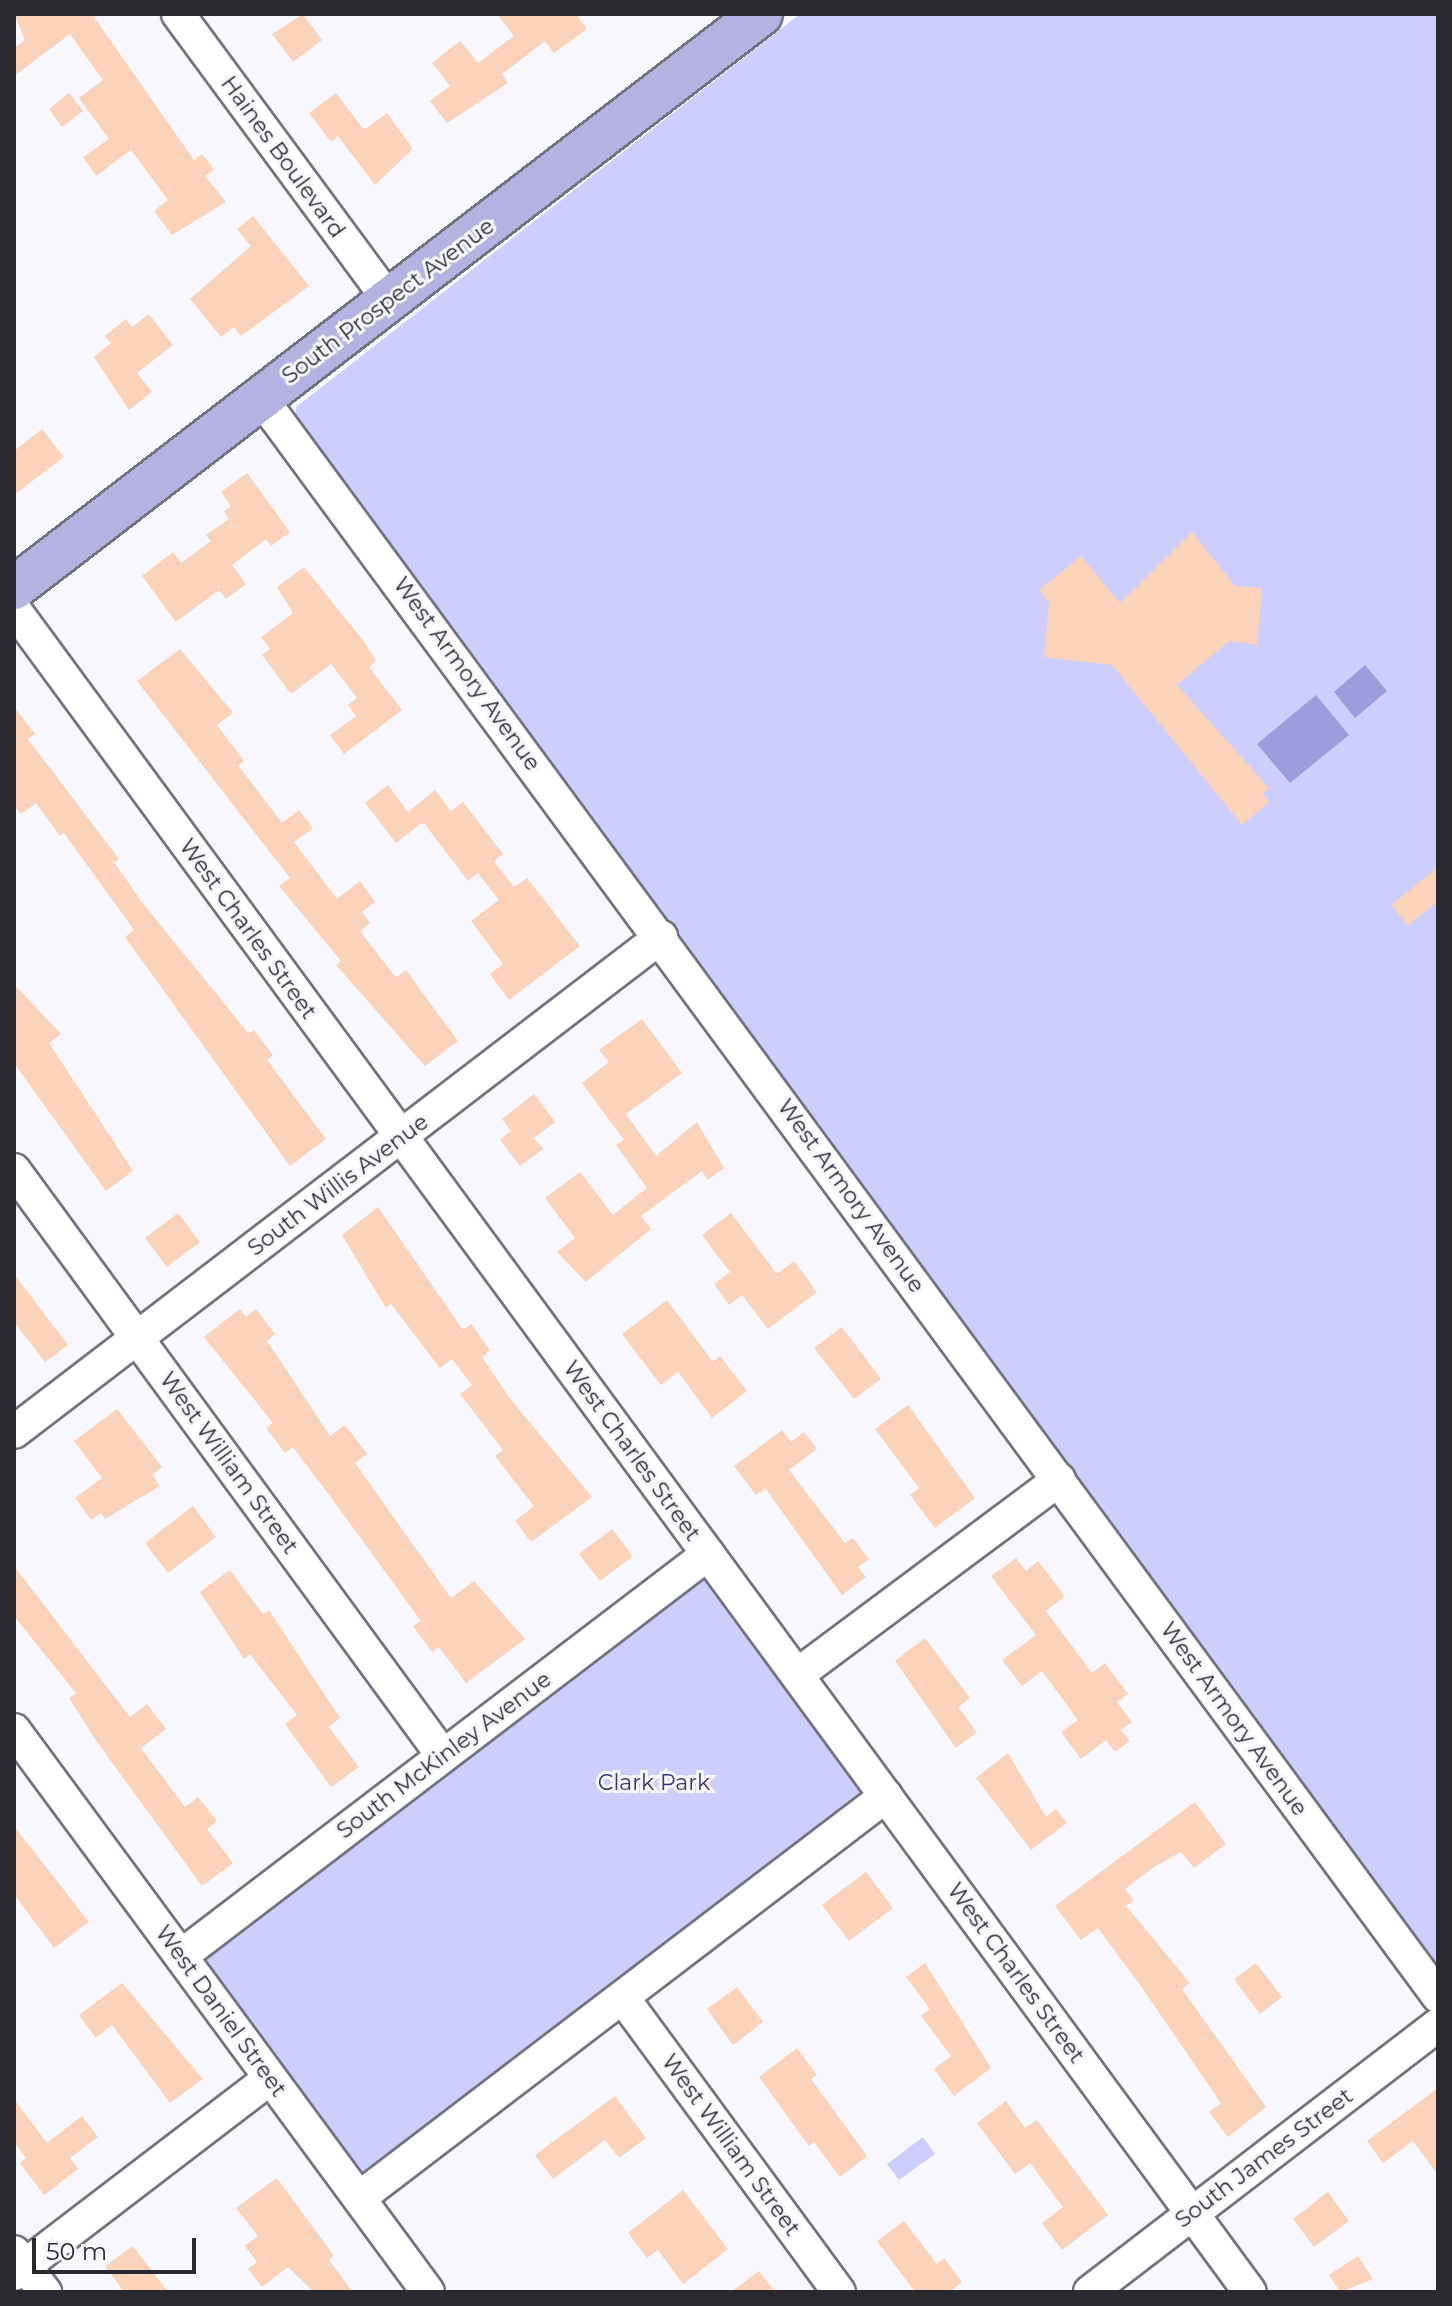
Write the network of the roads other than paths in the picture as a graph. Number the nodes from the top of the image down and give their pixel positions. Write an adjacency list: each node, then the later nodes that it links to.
1 (178, 14): 3 (street, Haines Boulevard)
2 (761, 14): 3 (main road, South Prospect Avenue)
3 (389, 300): 4 (main road, South Prospect Avenue)
4 (261, 398): 5 (main road, South Prospect Avenue); 7 (street, West Armory Avenue)
5 (14, 588)
6 (14, 609): 8 (street, West Charles Street)
7 (661, 937): 8 (street, South Willis Avenue); 12 (street, West Armory Avenue)
8 (401, 1137): 10 (street, South Willis Avenue); 13 (street, West Charles Street)
9 (14, 1170): 10 (street, West William Street)
10 (137, 1339): 11 (street, South Willis Avenue); 16 (street, West William Street)
11 (14, 1432)
12 (1059, 1480): 14 (street); 19 (street, West Armory Avenue)
13 (708, 1554): 14 (street, West Charles Street); 16 (street, South McKinley Avenue)
14 (797, 1675): 17 (street, West Charles Street)
15 (14, 1730): 18 (street, West Daniel Street)
16 (443, 1756): 18 (street, South McKinley Avenue)
17 (886, 1796): 20 (street); 24 (street, West Charles Street)
18 (181, 1956): 22 (street, West Daniel Street)
19 (1438, 1996)
20 (623, 1998): 23 (street); 28 (street, West William Street)
21 (1438, 2025): 24 (street, South James Street)
22 (270, 2078): 23 (street, West Daniel Street); 25 (street)
23 (359, 2198): 27 (street, West Daniel Street)
24 (1192, 2213): 29 (street, South James Street); 30 (street, West Charles Street)
25 (18, 2264): 26 (street)
26 (45, 2292)
27 (428, 2292)
28 (839, 2292)
29 (1090, 2292)
30 (1250, 2292)

